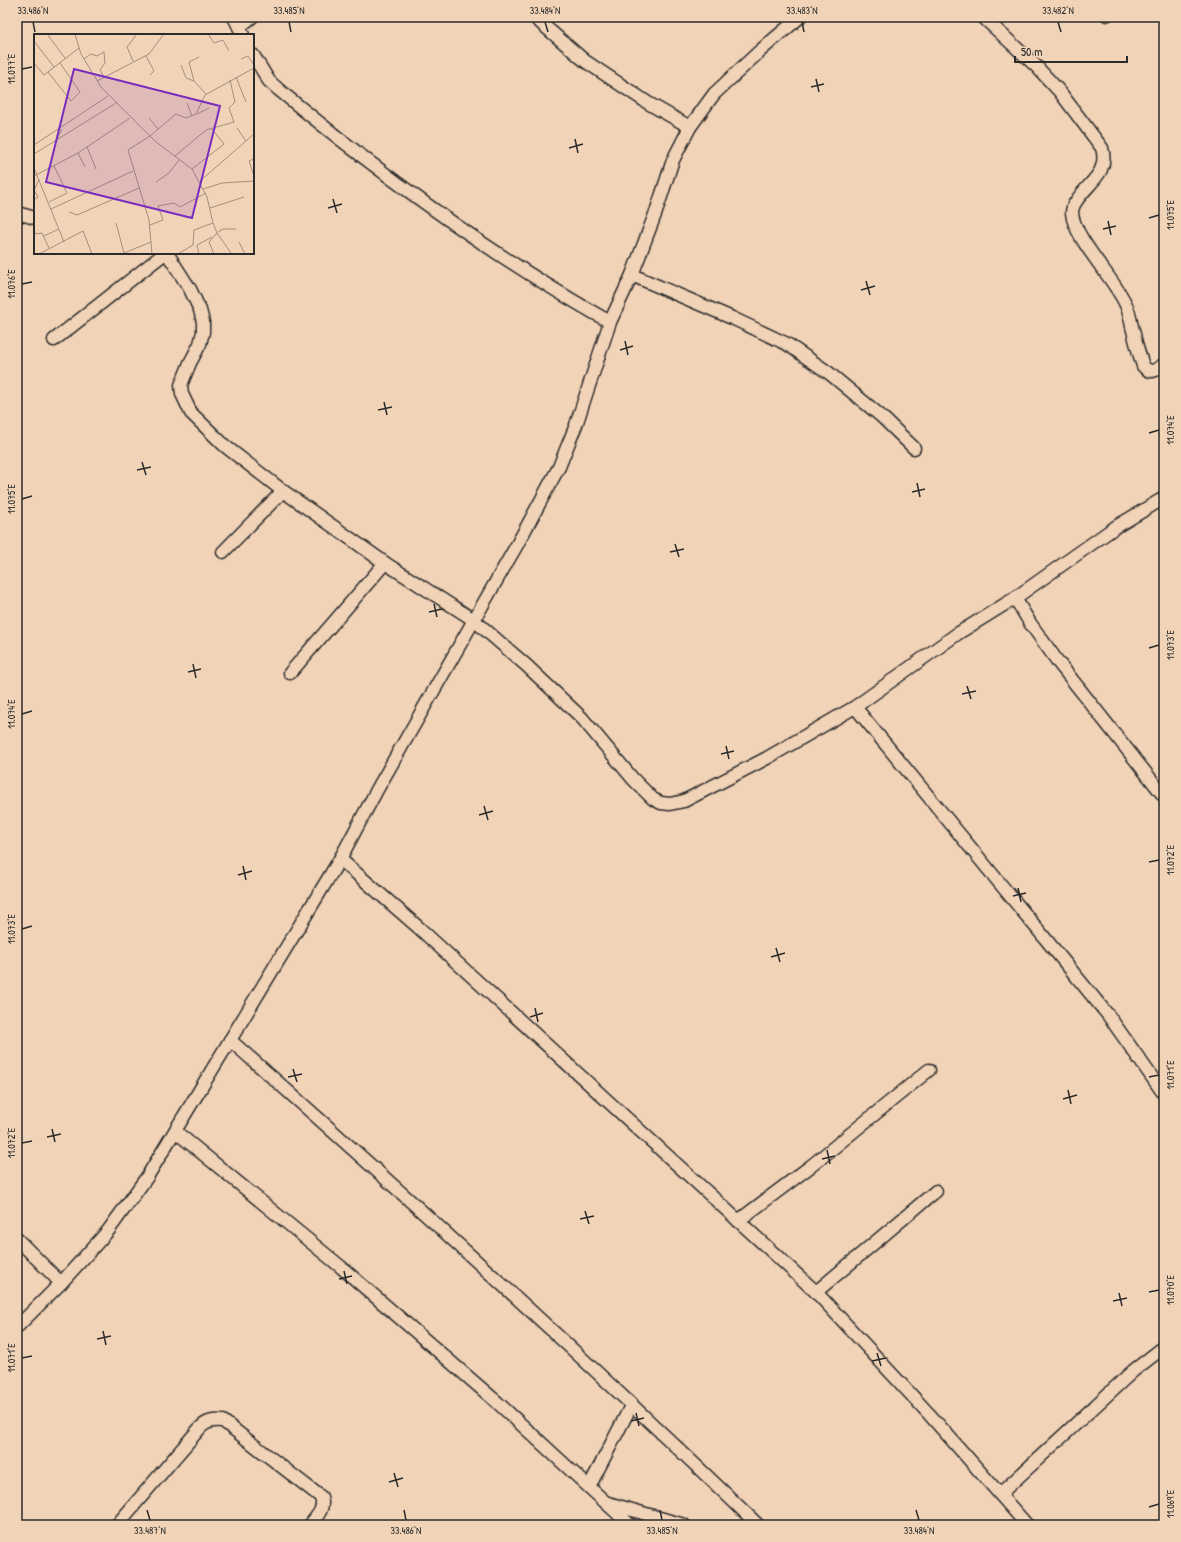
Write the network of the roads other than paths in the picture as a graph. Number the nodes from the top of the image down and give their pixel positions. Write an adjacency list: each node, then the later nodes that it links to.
1 (252, 17): 5 (street)
2 (534, 17): 7 (street)
3 (983, 17): 15 (street)
4 (797, 18): 7 (street)
5 (238, 26)
6 (254, 57): 13 (street)
7 (690, 128): 12 (street)
8 (17, 213): 9 (street)
9 (34, 218)
10 (165, 254): 14 (street)
11 (167, 254): 17 (street)
12 (632, 275): 13 (street); 16 (street)
13 (610, 322): 22 (street)
14 (54, 340)
15 (1164, 364)
16 (914, 448)
17 (283, 491): 19 (street); 20 (street)
18 (1164, 498): 21 (street)
19 (223, 552)
20 (385, 563): 22 (street); 23 (street)
21 (1015, 598): 24 (street); 25 (street)
22 (474, 620): 24 (street); 26 (street)
23 (290, 673)
24 (855, 707): 29 (street)
25 (1164, 796)
26 (340, 859): 27 (street); 32 (street)
27 (230, 1040): 30 (street); 38 (street)
28 (929, 1070): 32 (street)
29 (1164, 1094)
30 (175, 1131): 34 (street); 39 (street)
31 (936, 1192): 35 (street)
32 (738, 1221): 35 (street)
33 (17, 1239): 34 (street)
34 (61, 1284): 36 (street)
35 (816, 1292): 40 (street)
36 (17, 1327)
37 (1164, 1347): 40 (street)
38 (632, 1404): 39 (street); 46 (street)
39 (589, 1487): 41 (street)
40 (1000, 1494): 47 (street)
41 (605, 1502): 44 (street); 45 (street)
42 (117, 1525): 43 (street)
43 (310, 1525)
44 (630, 1525)
45 (684, 1525)
46 (758, 1525)
47 (1027, 1525)

